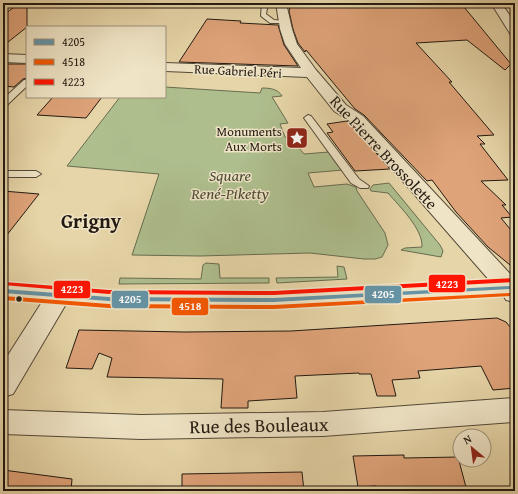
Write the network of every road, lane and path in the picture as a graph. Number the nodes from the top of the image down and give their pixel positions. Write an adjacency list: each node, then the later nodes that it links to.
1 (265, 3): 4 (lane)
2 (281, 3): 4 (street, Rue Pierre Brossolette)
3 (496, 3): 5 (street)
4 (284, 22): 10 (street, Rue Pierre Brossolette)
5 (512, 22): 6 (street)
6 (515, 32)
7 (3, 58): 8 (street)
8 (26, 59)
9 (166, 67): 10 (street, Rue Gabriel Péri)
10 (311, 73): 17 (street, Rue Pierre Brossolette)
11 (26, 83): 12 (lane)
12 (3, 104)
13 (308, 118): 16 (lane)
14 (3, 174): 15 (lane)
15 (36, 174)
16 (364, 186)
17 (513, 290): 19 (street)
18 (3, 292): 19 (street)
19 (58, 296): 20 (street)
20 (3, 386)
21 (515, 410): 22 (street, Rue des Bouleaux)
22 (3, 422)

